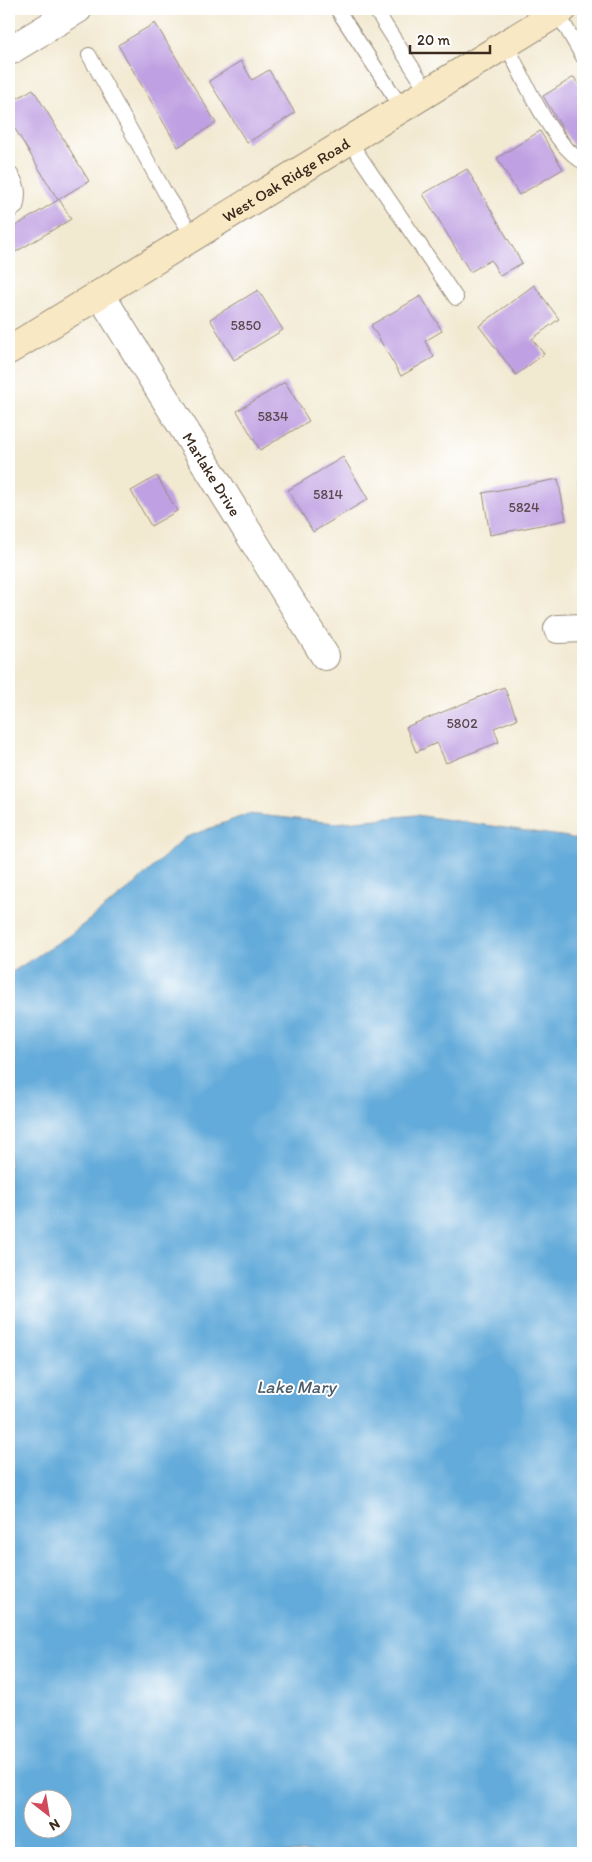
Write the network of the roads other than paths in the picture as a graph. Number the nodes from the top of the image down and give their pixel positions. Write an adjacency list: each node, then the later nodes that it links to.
1 (78, 9): 6 (street)
2 (337, 9): 10 (lane)
3 (375, 9): 9 (lane)
4 (560, 10): 5 (main road, West Oak Ridge Road); 8 (lane)
5 (506, 44): 9 (main road, West Oak Ridge Road); 12 (lane)
6 (9, 51)
7 (89, 55): 15 (lane)
8 (583, 58)
9 (428, 92): 10 (main road, West Oak Ridge Road)
10 (402, 108): 11 (main road, West Oak Ridge Road)
11 (349, 141): 15 (main road, West Oak Ridge Road); 17 (lane)
12 (583, 162)
13 (9, 172): 14 (lane)
14 (9, 212)
15 (193, 236): 16 (main road, West Oak Ridge Road)
16 (100, 294): 18 (main road, West Oak Ridge Road); 19 (street, Marlake Drive)
17 (456, 298)
18 (9, 350)
19 (325, 656)

